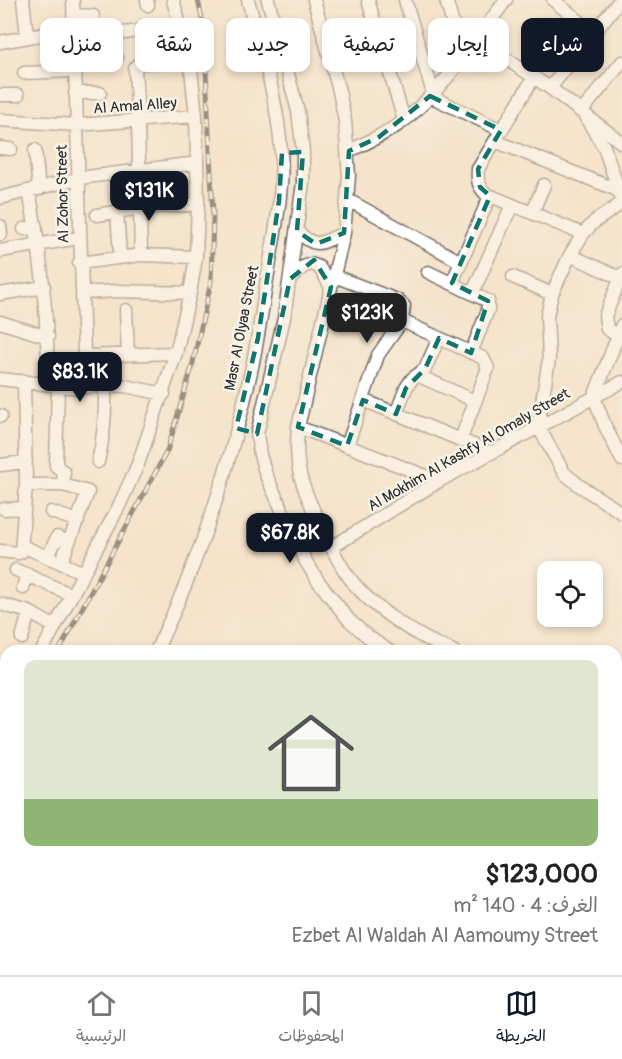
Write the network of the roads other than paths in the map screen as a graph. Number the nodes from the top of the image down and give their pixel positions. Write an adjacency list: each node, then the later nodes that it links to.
1 (23, 0): 21 (street)
2 (73, 0): 14 (street, Al Zohor Street)
3 (173, 0): 15 (street)
4 (248, 0): 50 (street, Masr Al Olyaa Street)
5 (268, 0): 49 (street)
6 (314, 0): 48 (street)
7 (368, 0): 42 (street)
8 (405, 0): 36 (street)
9 (446, 0): 16 (street)
10 (506, 0): 13 (street)
11 (553, 0): 17 (street)
12 (620, 0): 18 (street)
13 (495, 6)
14 (73, 15): 19 (street)
15 (179, 18)
16 (451, 18)
17 (575, 18)
18 (604, 20)
19 (135, 32)
20 (40, 34): 21 (street)
21 (27, 36): 22 (street)
22 (0, 42)
23 (509, 61): 32 (street)
24 (620, 68): 39 (street)
25 (50, 72): 31 (street)
26 (75, 72): 34 (street, Al Zohor Street)
27 (135, 72): 43 (street)
28 (191, 72): 40 (street)
29 (449, 72): 36 (street)
30 (563, 72): 33 (street)
31 (24, 73)
32 (534, 77): 33 (street); 45 (street)
33 (550, 88): 39 (street)
34 (75, 93): 35 (street); 44 (street, Al Zohor Street)
35 (100, 93)
36 (432, 94): 42 (street); 45 (street)
37 (0, 95): 38 (street)
38 (18, 95)
39 (582, 111): 46 (street); 58 (street)
40 (196, 116): 43 (street, Al Amal Alley); 51 (street)
41 (0, 120): 44 (street, Al Amal Alley)
42 (404, 120): 48 (street)
43 (138, 121): 44 (street, Al Amal Alley); 52 (street)
44 (76, 124): 53 (street, Al Zohor Street)
45 (498, 136): 56 (street); 58 (street)
46 (622, 143)
47 (35, 150): 55 (street)
48 (349, 151): 59 (street)
49 (303, 152): 50 (street); 66 (street)
50 (282, 153): 114 (street, Masr Al Olyaa Street)
51 (197, 163): 52 (street); 60 (street)
52 (140, 171): 53 (street); 62 (street)
53 (79, 178): 55 (street); 69 (street, Al Zohor Street)
54 (544, 185): 64 (street)
55 (34, 190): 57 (street); 70 (street)
56 (490, 196): 61 (street); 76 (street)
57 (0, 198)
58 (621, 198): 68 (street)
59 (348, 200): 67 (street); 76 (street)
60 (198, 204): 62 (street); 75 (street)
61 (512, 205): 64 (street); 85 (street)
62 (140, 207): 63 (street); 72 (street)
63 (117, 211): 65 (street); 74 (street)
64 (532, 213): 68 (street)
65 (97, 215)
66 (297, 231): 67 (street); 81 (street)
67 (344, 233): 82 (street)
68 (583, 234): 73 (street)
69 (79, 237): 70 (street); 77 (street, Al Zohor Street)
70 (39, 244): 71 (street); 84 (street)
71 (0, 251)
72 (141, 255): 74 (street); 75 (street)
73 (570, 255): 79 (street); 89 (street)
74 (120, 256): 77 (street)
75 (196, 257): 87 (street)
76 (461, 262): 83 (street)
77 (80, 263): 86 (street, Al Zohor Street)
78 (428, 272): 83 (street)
79 (621, 276): 93 (street)
80 (513, 277): 89 (street)
81 (290, 279): 82 (street); 115 (street)
82 (332, 281): 91 (street); 113 (street)
83 (452, 283): 85 (street)
84 (44, 287): 88 (street); 94 (street)
85 (473, 292): 97 (street)
86 (82, 293): 87 (street); 99 (street, Al Zohor Street)
87 (190, 293): 96 (street)
88 (0, 294)
89 (552, 294): 112 (street)
90 (126, 310): 98 (street)
91 (402, 321): 95 (street); 109 (street)
92 (0, 322): 94 (street)
93 (620, 330): 108 (street)
94 (48, 337): 104 (street)
95 (439, 338): 97 (street); 100 (street)
96 (176, 353): 98 (street); 107 (street)
97 (471, 353): 110 (street)
98 (128, 354): 99 (street)
99 (85, 356): 106 (street, Al Zohor Street)
100 (417, 375): 110 (street); 111 (street)
101 (0, 379): 102 (street)
102 (24, 381): 104 (street); 120 (street)
103 (622, 382): 108 (street, Al Mokhim Al Kashfy Al Omaly Street)
104 (53, 385): 106 (street); 124 (street)
105 (105, 385): 106 (street); 107 (street); 121 (street)
106 (85, 387)
107 (164, 394): 137 (street)
108 (594, 396): 112 (street, Al Mokhim Al Kashfy Al Omaly Street); 119 (street)
109 (363, 400): 111 (street); 117 (street)
110 (475, 401): 116 (street)
111 (396, 414): 116 (street)
112 (538, 426): 118 (street, Al Mokhim Al Kashfy Al Omaly Street); 129 (street)
113 (298, 427): 117 (street); 132 (street)
114 (236, 428): 115 (street); 145 (street, Masr Al Olyaa Street)
115 (257, 434): 146 (street)
116 (460, 441): 118 (street)
117 (347, 446): 123 (street)
118 (490, 452): 123 (street, Al Mokhim Al Kashfy Al Omaly Street)
119 (622, 460)
120 (26, 462): 122 (street); 125 (street)
121 (98, 462)
122 (0, 465)
123 (439, 480): 132 (street, Al Mokhim Al Kashfy Al Omaly Street)
124 (63, 484): 125 (street); 130 (street)
125 (26, 485): 126 (street)
126 (24, 508): 127 (street); 134 (street)
127 (3, 509)
128 (51, 512): 130 (street)
129 (622, 513)
130 (78, 521): 131 (street)
131 (68, 542): 135 (street); 136 (street)
132 (332, 547): 147 (street)
133 (0, 551): 134 (street)
134 (21, 552): 135 (street)
135 (48, 557): 136 (street)
136 (61, 563): 137 (street)
137 (84, 573): 139 (street)
138 (23, 588): 139 (street)
139 (72, 595): 142 (street)
140 (0, 604): 141 (street)
141 (29, 612): 142 (street); 143 (street)
142 (55, 627): 144 (street)
143 (22, 639)
144 (45, 645)
145 (158, 645)
146 (380, 645)
147 (441, 645)

